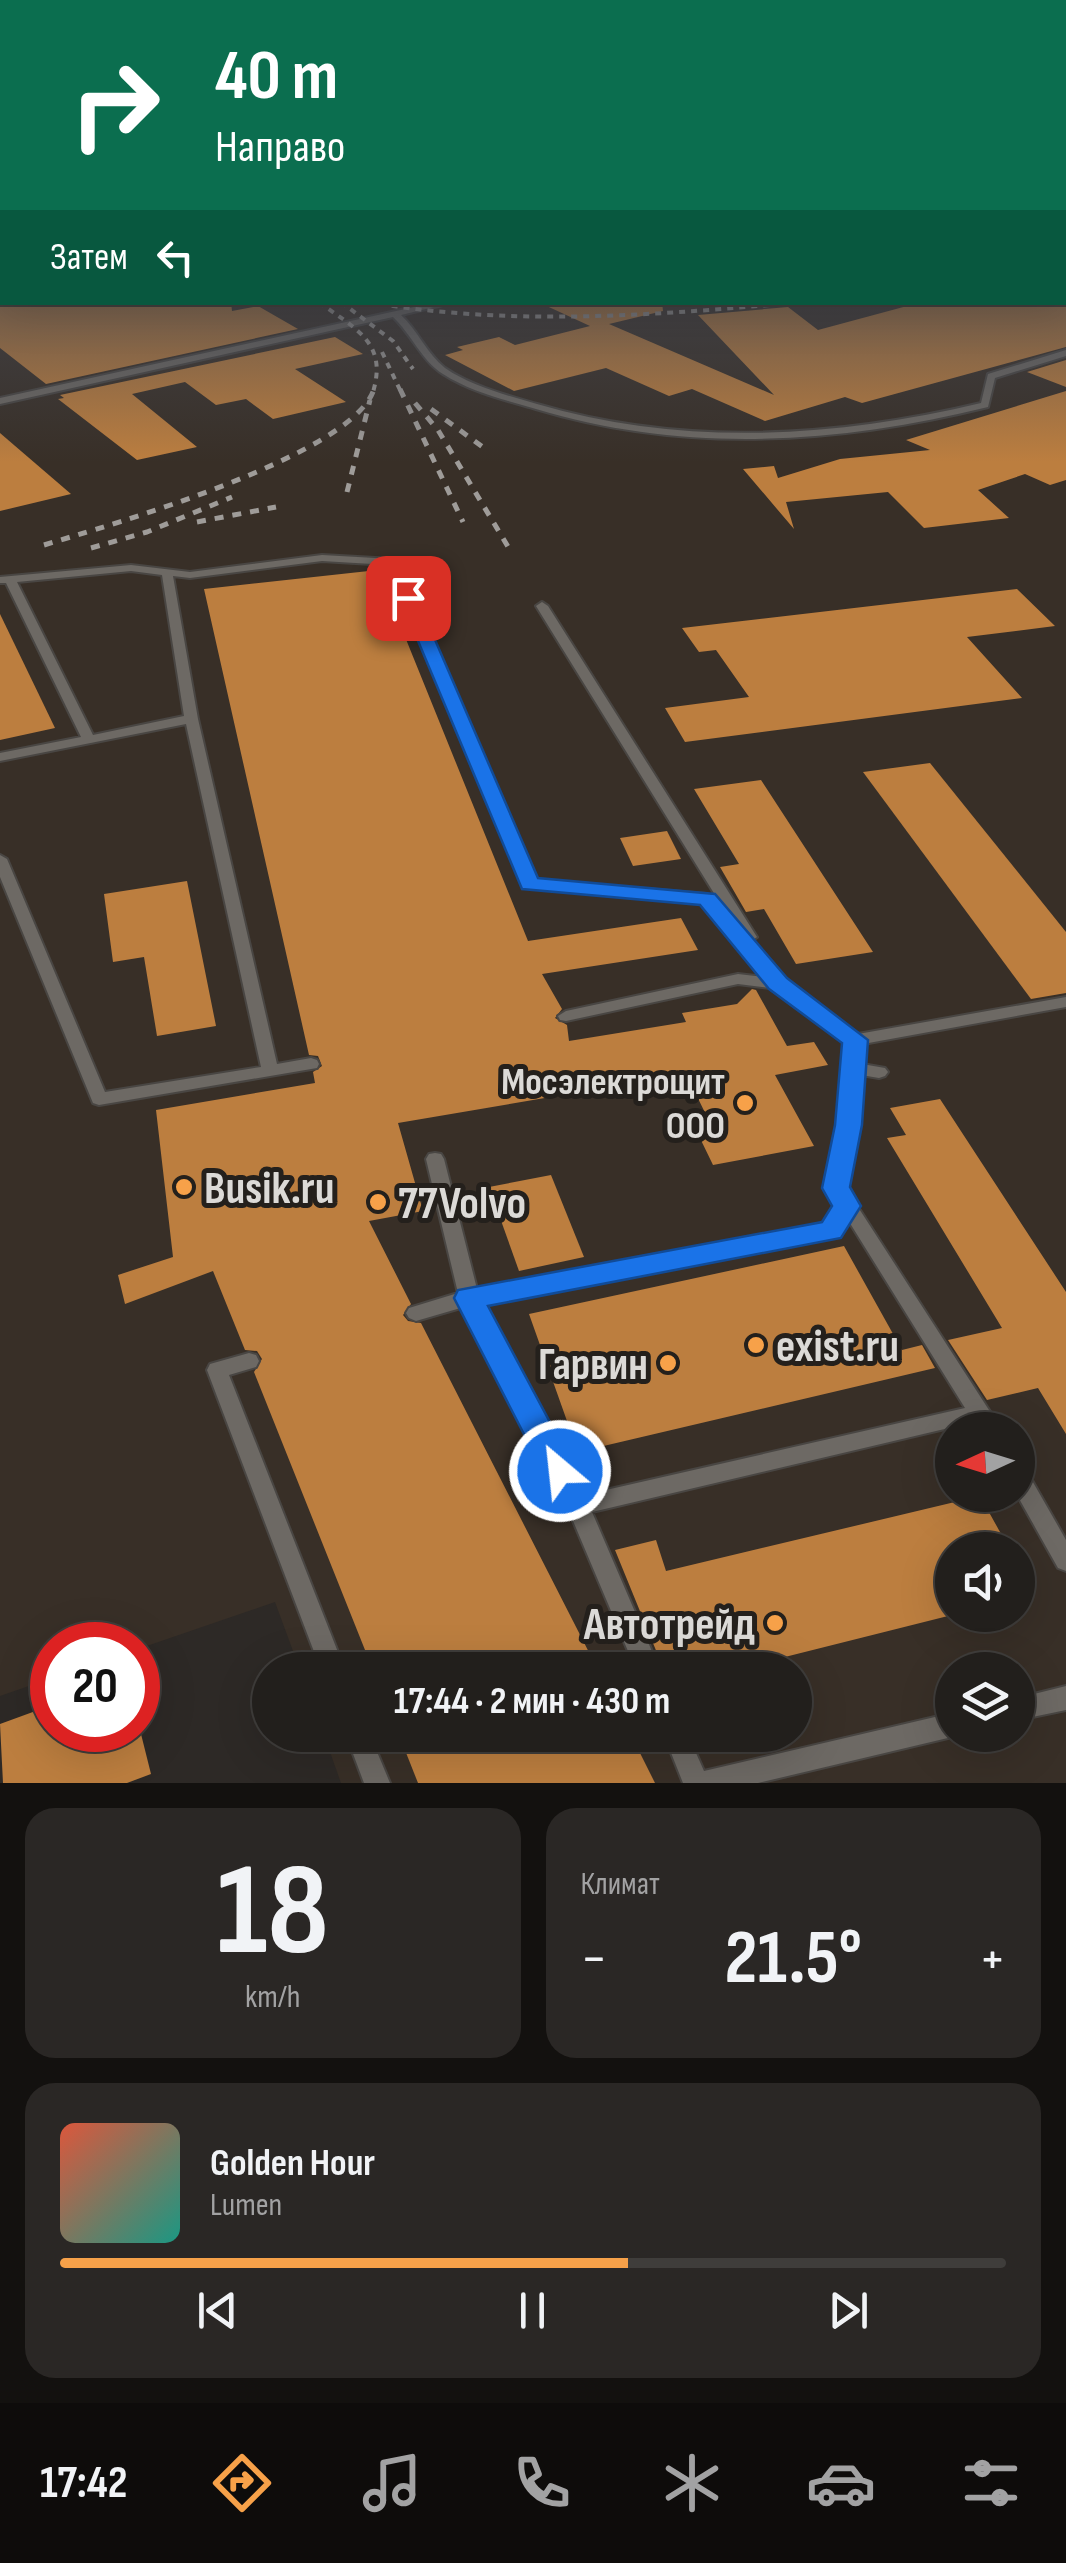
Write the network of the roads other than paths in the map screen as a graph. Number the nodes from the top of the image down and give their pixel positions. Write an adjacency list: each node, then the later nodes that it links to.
1 (436, 305): 2 (lane)
2 (395, 314): 3 (lane); 4 (lane)
3 (1066, 353)
4 (0, 401)
5 (167, 572): 6 (lane); 8 (lane); 12 (lane)
6 (5, 580): 9 (lane)
7 (542, 606): 12 (lane)
8 (191, 719): 9 (lane); 18 (lane)
9 (89, 740): 10 (lane)
10 (0, 757)
11 (0, 859): 18 (lane)
12 (778, 984): 14 (lane); 15 (lane)
13 (1066, 1002): 15 (lane)
14 (566, 1016)
15 (855, 1040): 17 (lane)
16 (311, 1064): 18 (lane)
17 (852, 1068): 19 (lane); 21 (lane)
18 (270, 1070)
19 (879, 1072)
20 (435, 1159): 22 (lane)
21 (847, 1206): 22 (lane); 25 (lane)
22 (469, 1298): 23 (lane); 27 (lane)
23 (416, 1313)
24 (249, 1361): 30 (lane)
25 (980, 1412)
26 (935, 1432): 27 (lane)
27 (578, 1506): 31 (lane)
28 (1035, 1507): 29 (lane)
29 (1066, 1561)
30 (326, 1652)
31 (640, 1652)
32 (1066, 1698): 33 (lane)
33 (1035, 1705)
34 (935, 1728): 39 (lane)
35 (365, 1752): 37 (lane)
36 (683, 1752): 38 (lane)
37 (377, 1783)
38 (696, 1783)
39 (706, 1783)

